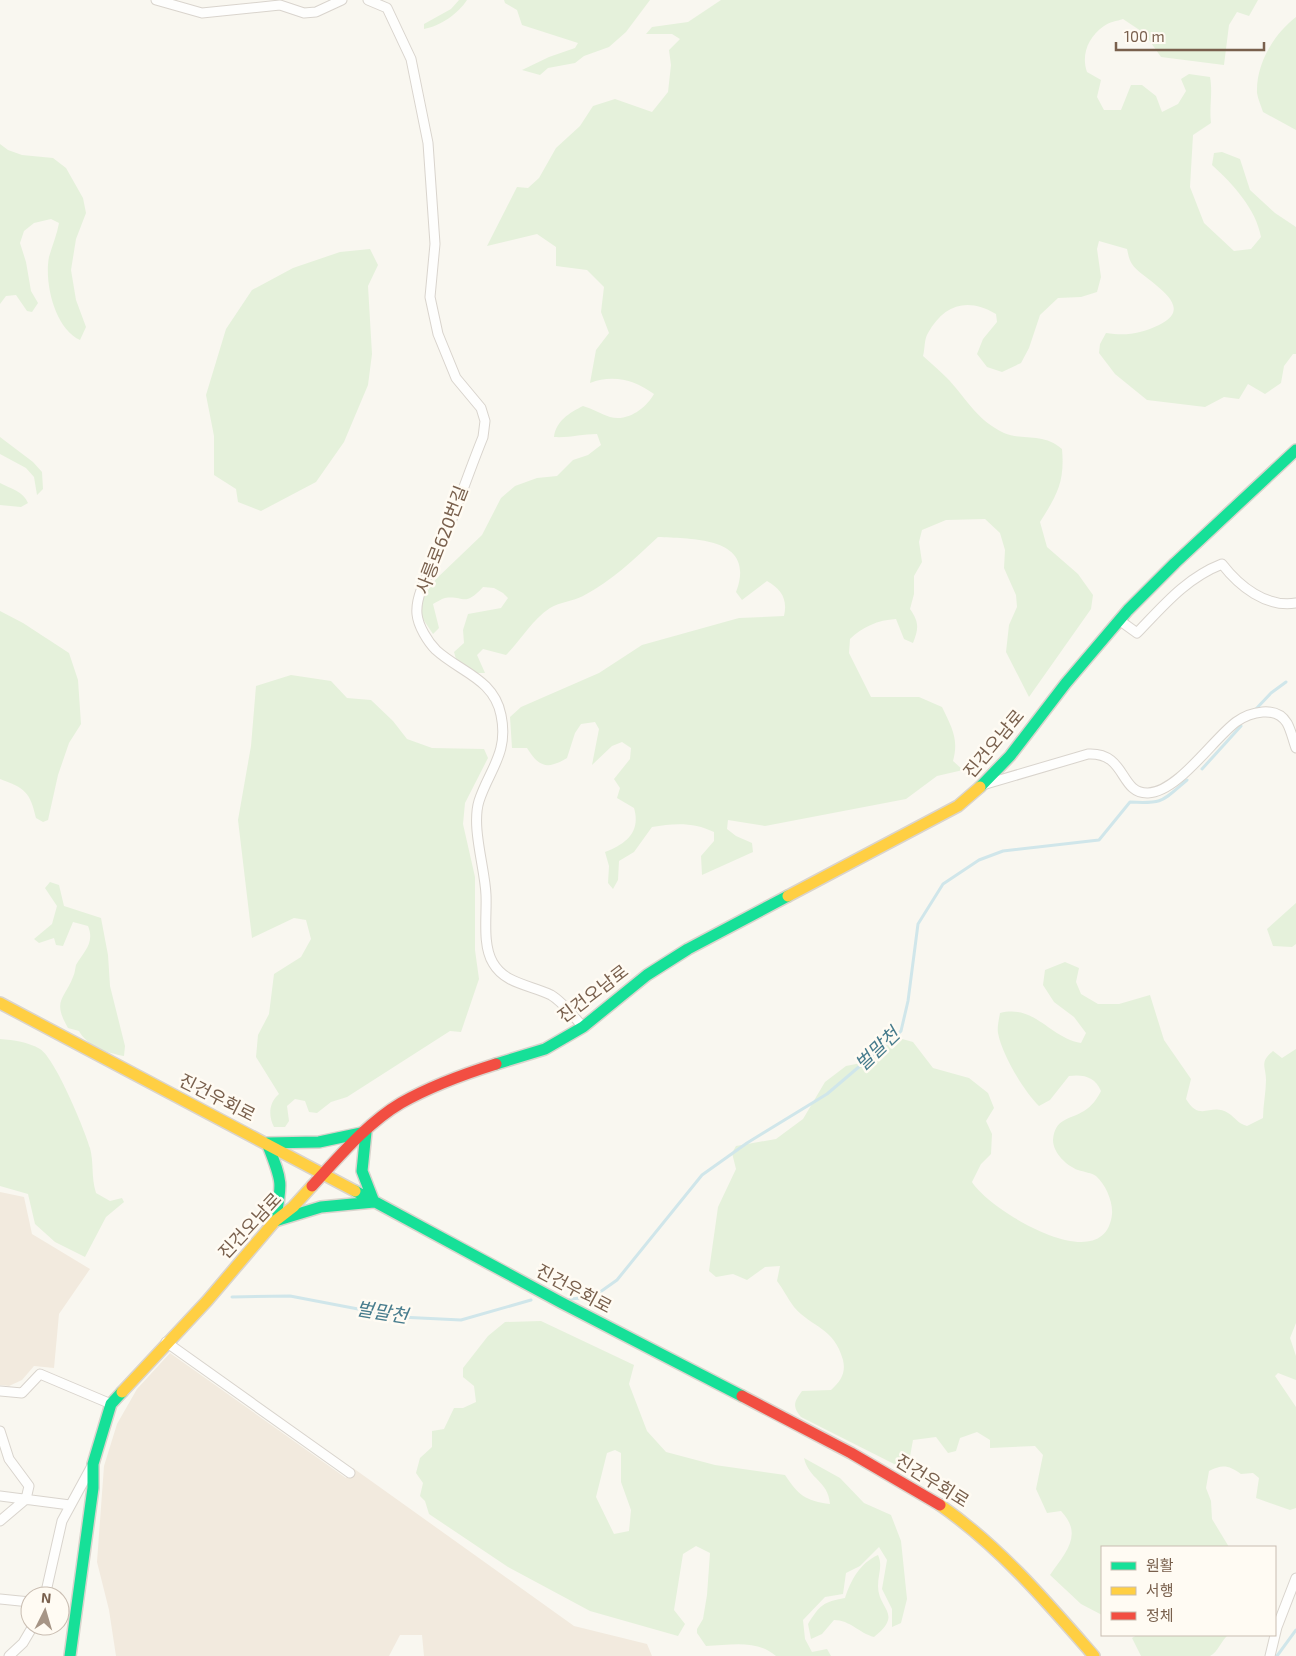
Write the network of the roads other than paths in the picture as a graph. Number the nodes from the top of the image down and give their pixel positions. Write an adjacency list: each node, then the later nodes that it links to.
1 (156, 0): 2 (street)
2 (342, 0)
3 (368, 0): 10 (street, 사릉로620번길)
4 (1296, 450): 6 (main road, 진건오남로)
5 (1296, 602): 6 (street)
6 (1119, 620): 8 (main road, 진건오남로)
7 (1296, 748): 8 (street)
8 (986, 784): 10 (main road, 진건오남로)
9 (0, 1003): 12 (main road, 진건우회로)
10 (583, 1027): 11 (main road, 진건오남로)
11 (366, 1132): 12 (main road); 13 (main road, 진건오남로); 14 (main road)
12 (267, 1143): 13 (main road, 진건우회로); 15 (main road)
13 (321, 1174): 14 (main road, 진건우회로); 15 (main road, 진건오남로)
14 (374, 1202): 15 (main road); 33 (main road, 진건우회로)
15 (275, 1221): 16 (main road, 진건오남로)
16 (166, 1342): 18 (main road, 진건오남로); 21 (street)
17 (0, 1391): 18 (street)
18 (111, 1404): 20 (main road, 진건오남로)
19 (0, 1431): 23 (street)
20 (93, 1464): 24 (street); 32 (main road, 진건오남로)
21 (350, 1473)
22 (0, 1496): 23 (street)
23 (26, 1499): 24 (street); 25 (street)
24 (70, 1505): 27 (street)
25 (0, 1521)
26 (1296, 1578): 34 (street)
27 (47, 1586)
28 (0, 1599): 29 (street)
29 (20, 1601)
30 (27, 1636): 31 (street)
31 (9, 1656)
32 (70, 1656)
33 (1094, 1656)
34 (1270, 1656)

